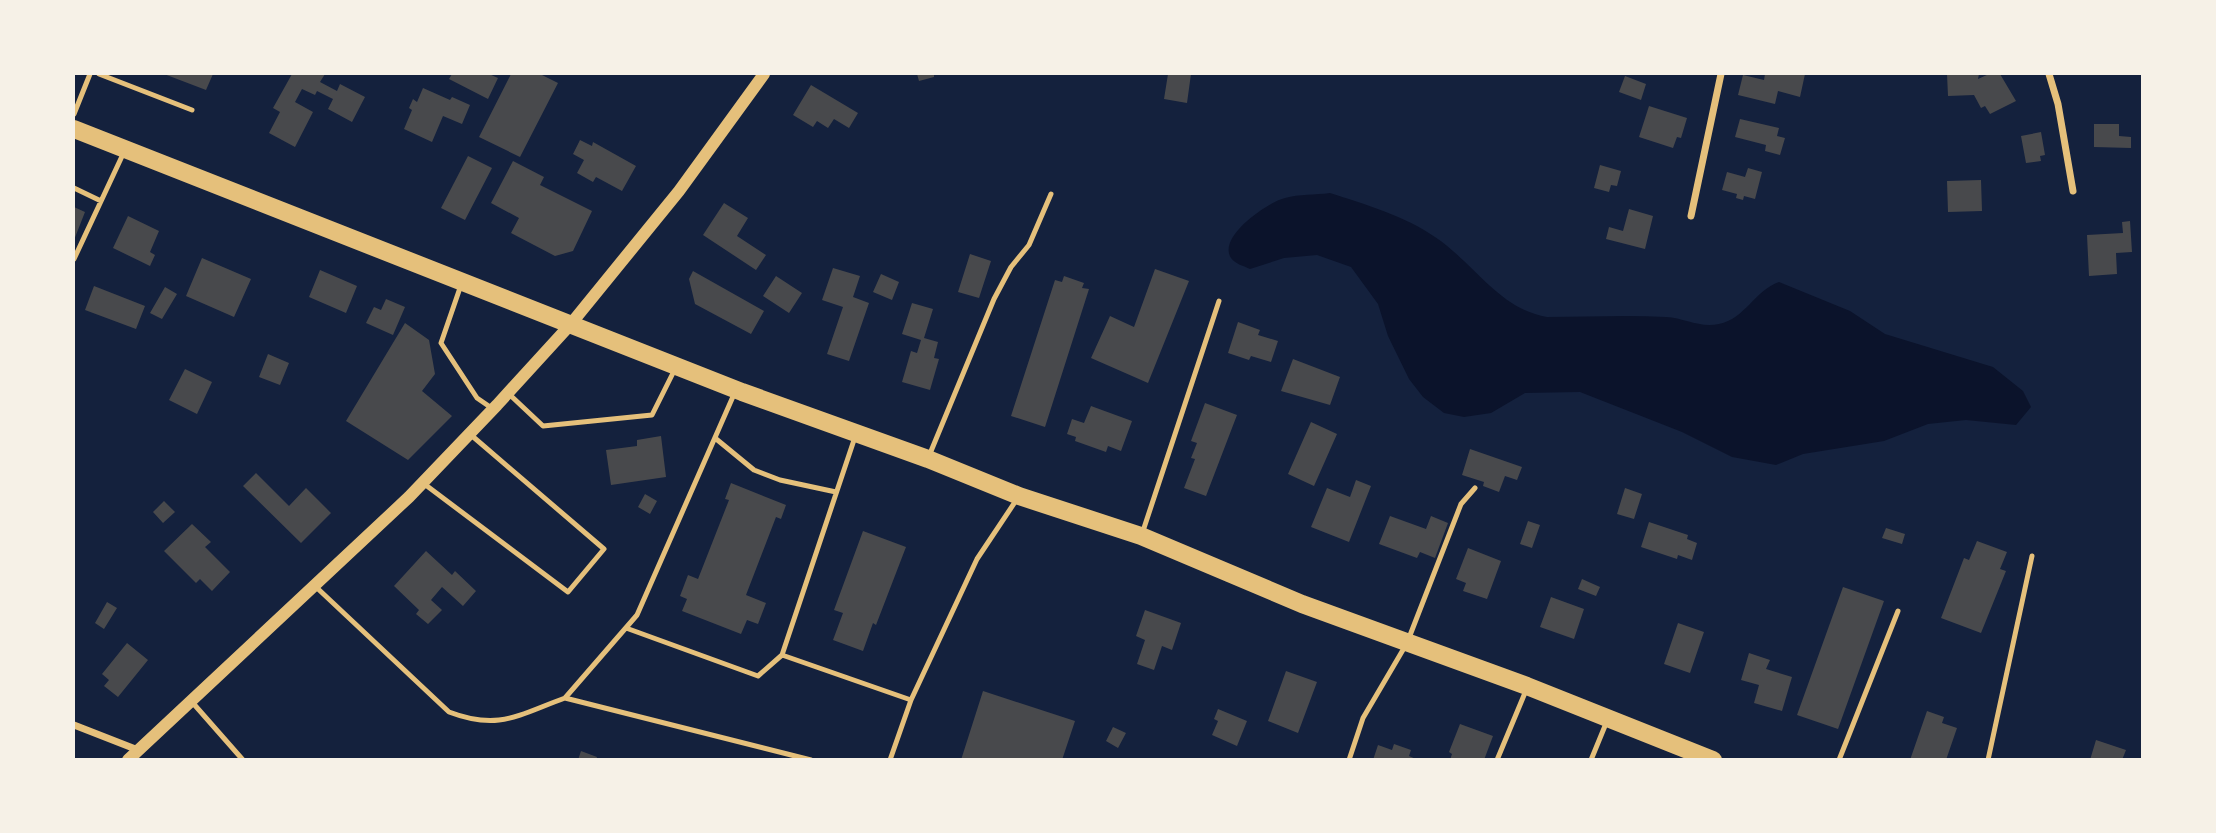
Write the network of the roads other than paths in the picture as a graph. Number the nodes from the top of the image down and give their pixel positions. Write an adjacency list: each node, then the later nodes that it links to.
1 (90, 74): 7 (lane)
2 (99, 74): 6 (lane)
3 (764, 74): 18 (street)
4 (1721, 74): 14 (street)
5 (2049, 74): 11 (street)
6 (192, 110)
7 (74, 114)
8 (74, 129): 9 (main road)
9 (125, 149): 13 (lane); 16 (main road)
10 (74, 188): 13 (lane)
11 (2073, 191)
12 (1051, 194): 26 (lane)
13 (101, 201): 15 (lane)
14 (1691, 216)
15 (74, 258)
16 (462, 282): 18 (main road); 22 (lane)
17 (1219, 301): 31 (lane)
18 (569, 325): 19 (main road); 21 (street)
19 (677, 366): 20 (main road); 21 (lane)
20 (736, 389): 24 (main road); 25 (lane)
21 (508, 393): 22 (street)
22 (493, 409): 23 (street)
23 (470, 433): 27 (street); 27 (lane)
24 (856, 433): 26 (main road); 29 (lane)
25 (715, 438): 29 (lane); 35 (lane)
26 (928, 459): 30 (main road)
27 (423, 483): 33 (street)
28 (1475, 488): 36 (lane)
29 (836, 492): 37 (lane)
30 (1019, 496): 31 (main road); 41 (lane)
31 (1141, 536): 36 (main road)
32 (2032, 555): 53 (lane)
33 (313, 585): 39 (lane); 40 (street)
34 (1898, 611): 52 (lane)
35 (626, 628): 37 (lane); 39 (lane)
36 (1407, 643): 38 (main road); 49 (lane)
37 (782, 655): 41 (lane)
38 (1527, 686): 42 (main road); 50 (lane)
39 (565, 698): 47 (lane)
40 (190, 700): 44 (street); 46 (lane)
41 (911, 700): 48 (lane)
42 (1608, 718): 45 (main road); 51 (lane)
43 (74, 725): 44 (street)
44 (133, 755)
45 (1702, 758)
46 (243, 760)
47 (811, 760)
48 (890, 760)
49 (1349, 760)
50 (1497, 760)
51 (1591, 760)
52 (1839, 760)
53 (1988, 760)

